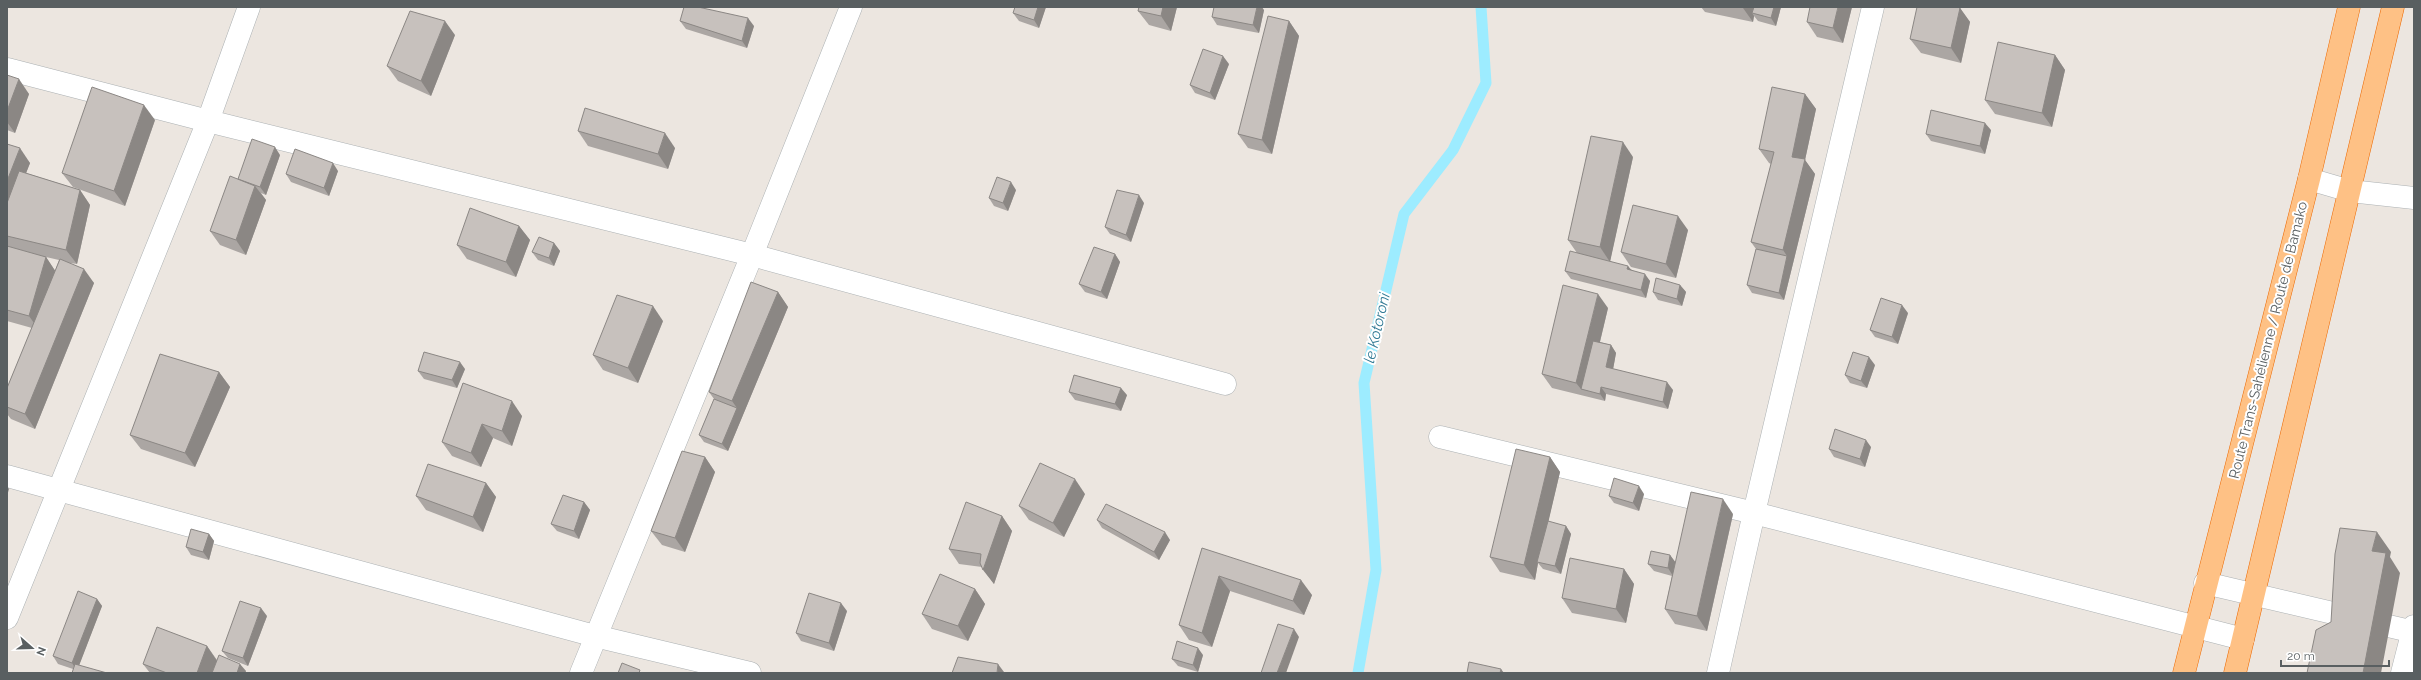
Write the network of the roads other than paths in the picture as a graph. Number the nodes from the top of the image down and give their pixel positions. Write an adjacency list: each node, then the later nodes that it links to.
1 (249, 7): 7 (street)
2 (851, 7): 11 (street)
3 (1873, 7): 16 (street)
4 (2349, 7): 8 (highway, Route Trans-Sahélienne / Route de Bamako)
5 (2393, 7): 9 (highway)
6 (7, 69): 7 (street)
7 (208, 121): 11 (street); 15 (street)
8 (2309, 179): 9 (street); 17 (highway, Route Trans-Sahélienne / Route de Bamako)
9 (2350, 191): 10 (street); 18 (highway)
10 (2414, 198)
11 (752, 255): 12 (street); 22 (street)
12 (1225, 384)
13 (1440, 437): 16 (street)
14 (7, 476): 15 (street)
15 (59, 489): 19 (street); 22 (street)
16 (1754, 513): 20 (street); 26 (street)
17 (2205, 583): 18 (street); 20 (highway, Route Trans-Sahélienne / Route de Bamako)
18 (2254, 596): 21 (street); 23 (highway)
19 (7, 618)
20 (2195, 627): 23 (street); 27 (highway, Route Trans-Sahélienne / Route de Bamako)
21 (2414, 630): 29 (street)
22 (596, 636): 24 (street); 25 (street)
23 (2243, 639): 28 (highway)
24 (580, 673)
25 (750, 673)
26 (1718, 673)
27 (2184, 673)
28 (2235, 673)
29 (2402, 673)

